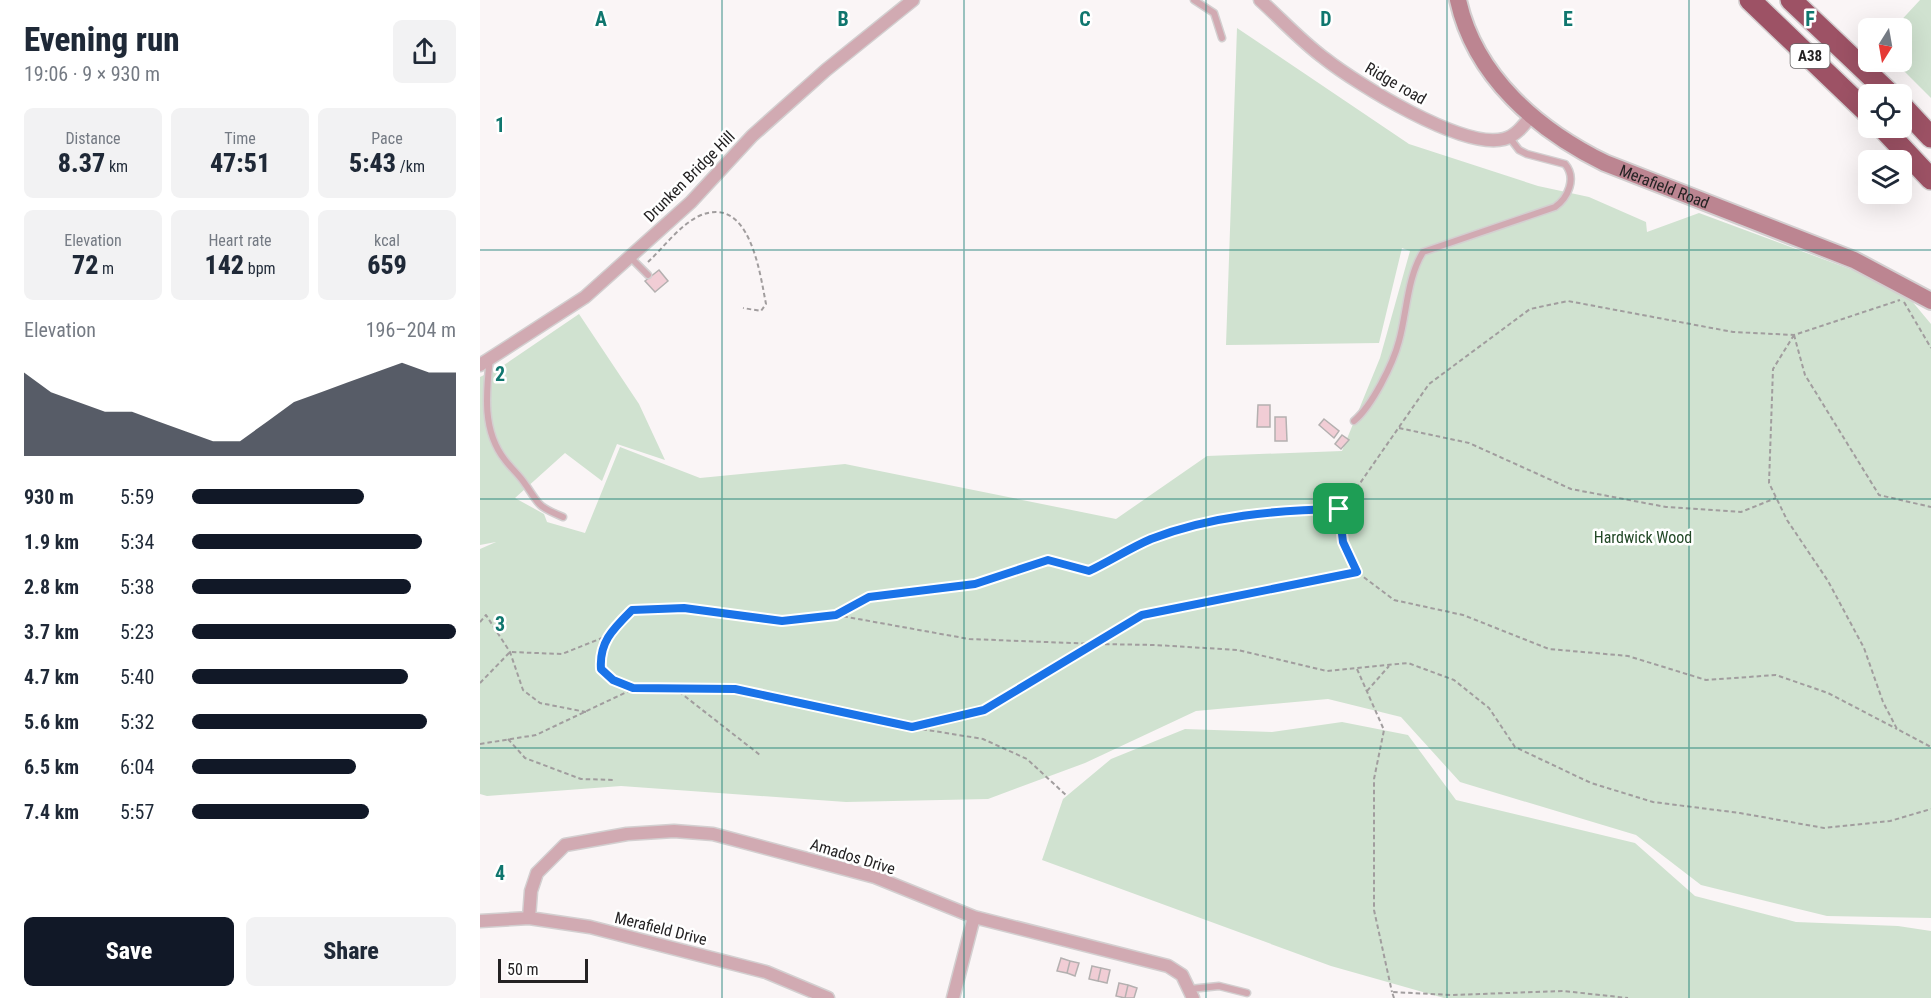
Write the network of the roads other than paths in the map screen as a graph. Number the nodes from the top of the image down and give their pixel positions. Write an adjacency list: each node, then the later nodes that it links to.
1 (914, 0): 16 (street, Drunken Bridge Hill)
2 (1194, 0): 7 (lane)
3 (1260, 0): 12 (street, Ridge road)
4 (1458, 0): 10 (street, Merafield Road)
5 (1750, 0): 9 (highway, A38)
6 (1791, 0): 8 (highway, A38)
7 (1222, 38)
8 (1879, 84)
9 (1858, 103)
10 (1532, 116): 12 (street); 18 (street, Merafield Road)
11 (1912, 117): 13 (highway)
12 (1509, 137): 21 (lane)
13 (1931, 137)
14 (1892, 138): 15 (highway)
15 (1931, 179)
16 (630, 257): 17 (lane); 19 (street, Drunken Bridge Hill)
17 (648, 275)
18 (1931, 301)
19 (490, 357): 20 (street, Drunken Bridge Hill); 22 (lane)
20 (480, 365)
21 (1354, 421)
22 (563, 517)
23 (974, 916): 24 (street, Amados Drive); 26 (street, Amados Drive); 29 (street)
24 (529, 918): 25 (street, Merafield Drive); 28 (street, Merafield Drive)
25 (480, 921)
26 (1191, 993): 27 (lane)
27 (1247, 993)
28 (828, 998)
29 (953, 998)

